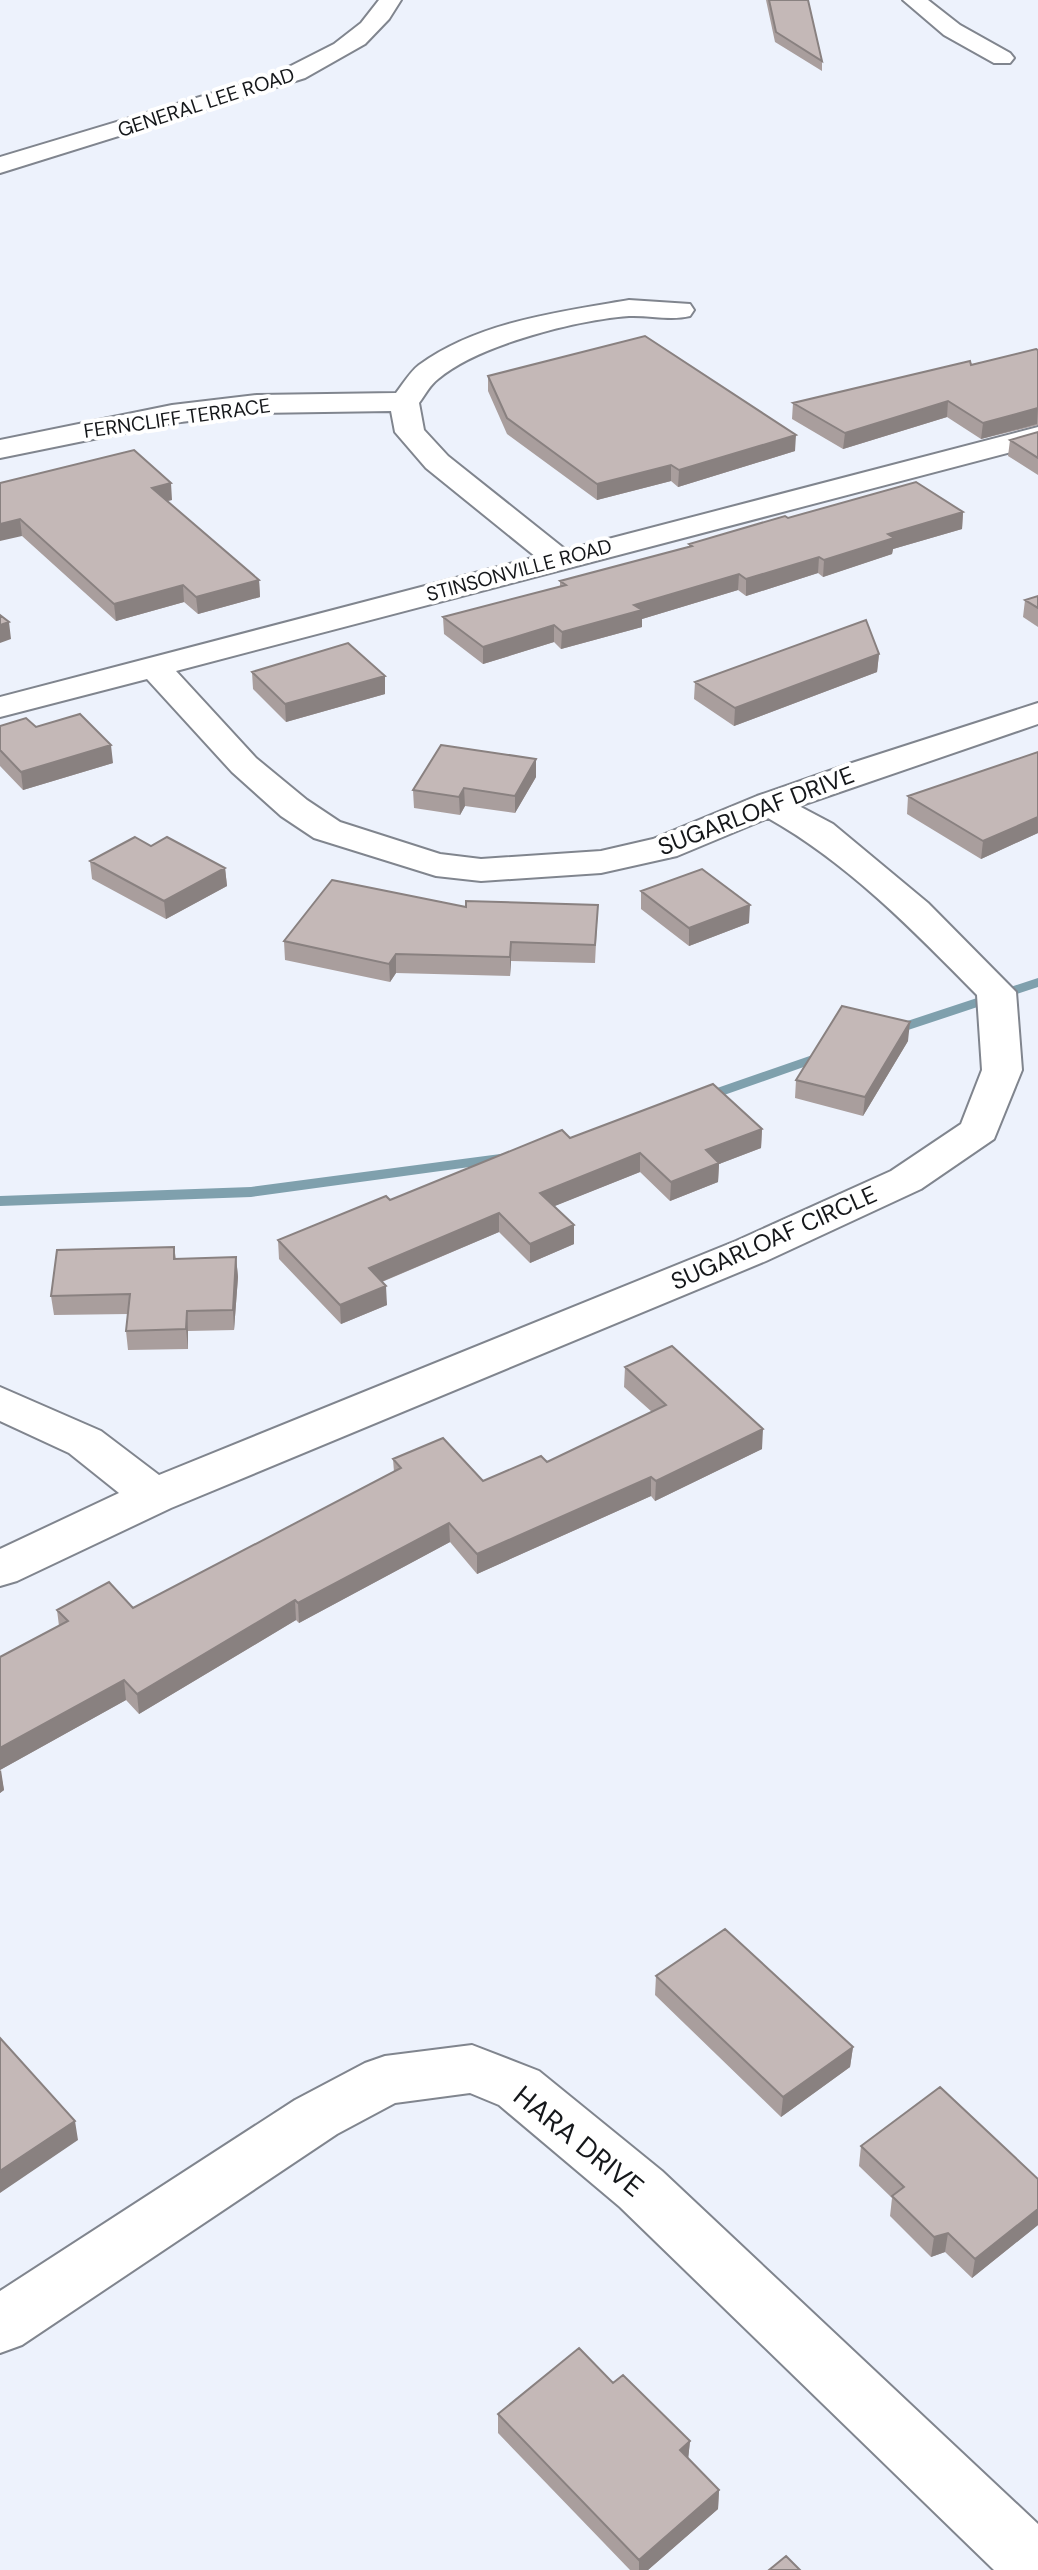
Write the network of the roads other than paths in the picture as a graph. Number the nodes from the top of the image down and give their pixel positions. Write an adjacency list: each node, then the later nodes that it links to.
1 (390, 0): 4 (street, GENERAL LEE ROAD)
2 (914, 0): 3 (street)
3 (1002, 58)
4 (0, 165)
5 (680, 310): 6 (street)
6 (404, 402): 8 (street, FERNCLIFF TERRACE); 9 (street)
7 (1038, 436): 9 (street, STINSONVILLE ROAD)
8 (0, 449)
9 (559, 560): 10 (street, STINSONVILLE ROAD)
10 (154, 667): 11 (street, STINSONVILLE ROAD); 13 (street, SUGARLOAF DRIVE)
11 (0, 707)
12 (1038, 713): 13 (street, SUGARLOAF DRIVE)
13 (770, 804): 15 (street, SUGARLOAF CIRCLE)
14 (0, 1402): 15 (street)
15 (154, 1496): 16 (street, SUGARLOAF CIRCLE)
16 (0, 1569)
17 (0, 2325): 18 (street, HARA DRIVE)
18 (1038, 2568)

